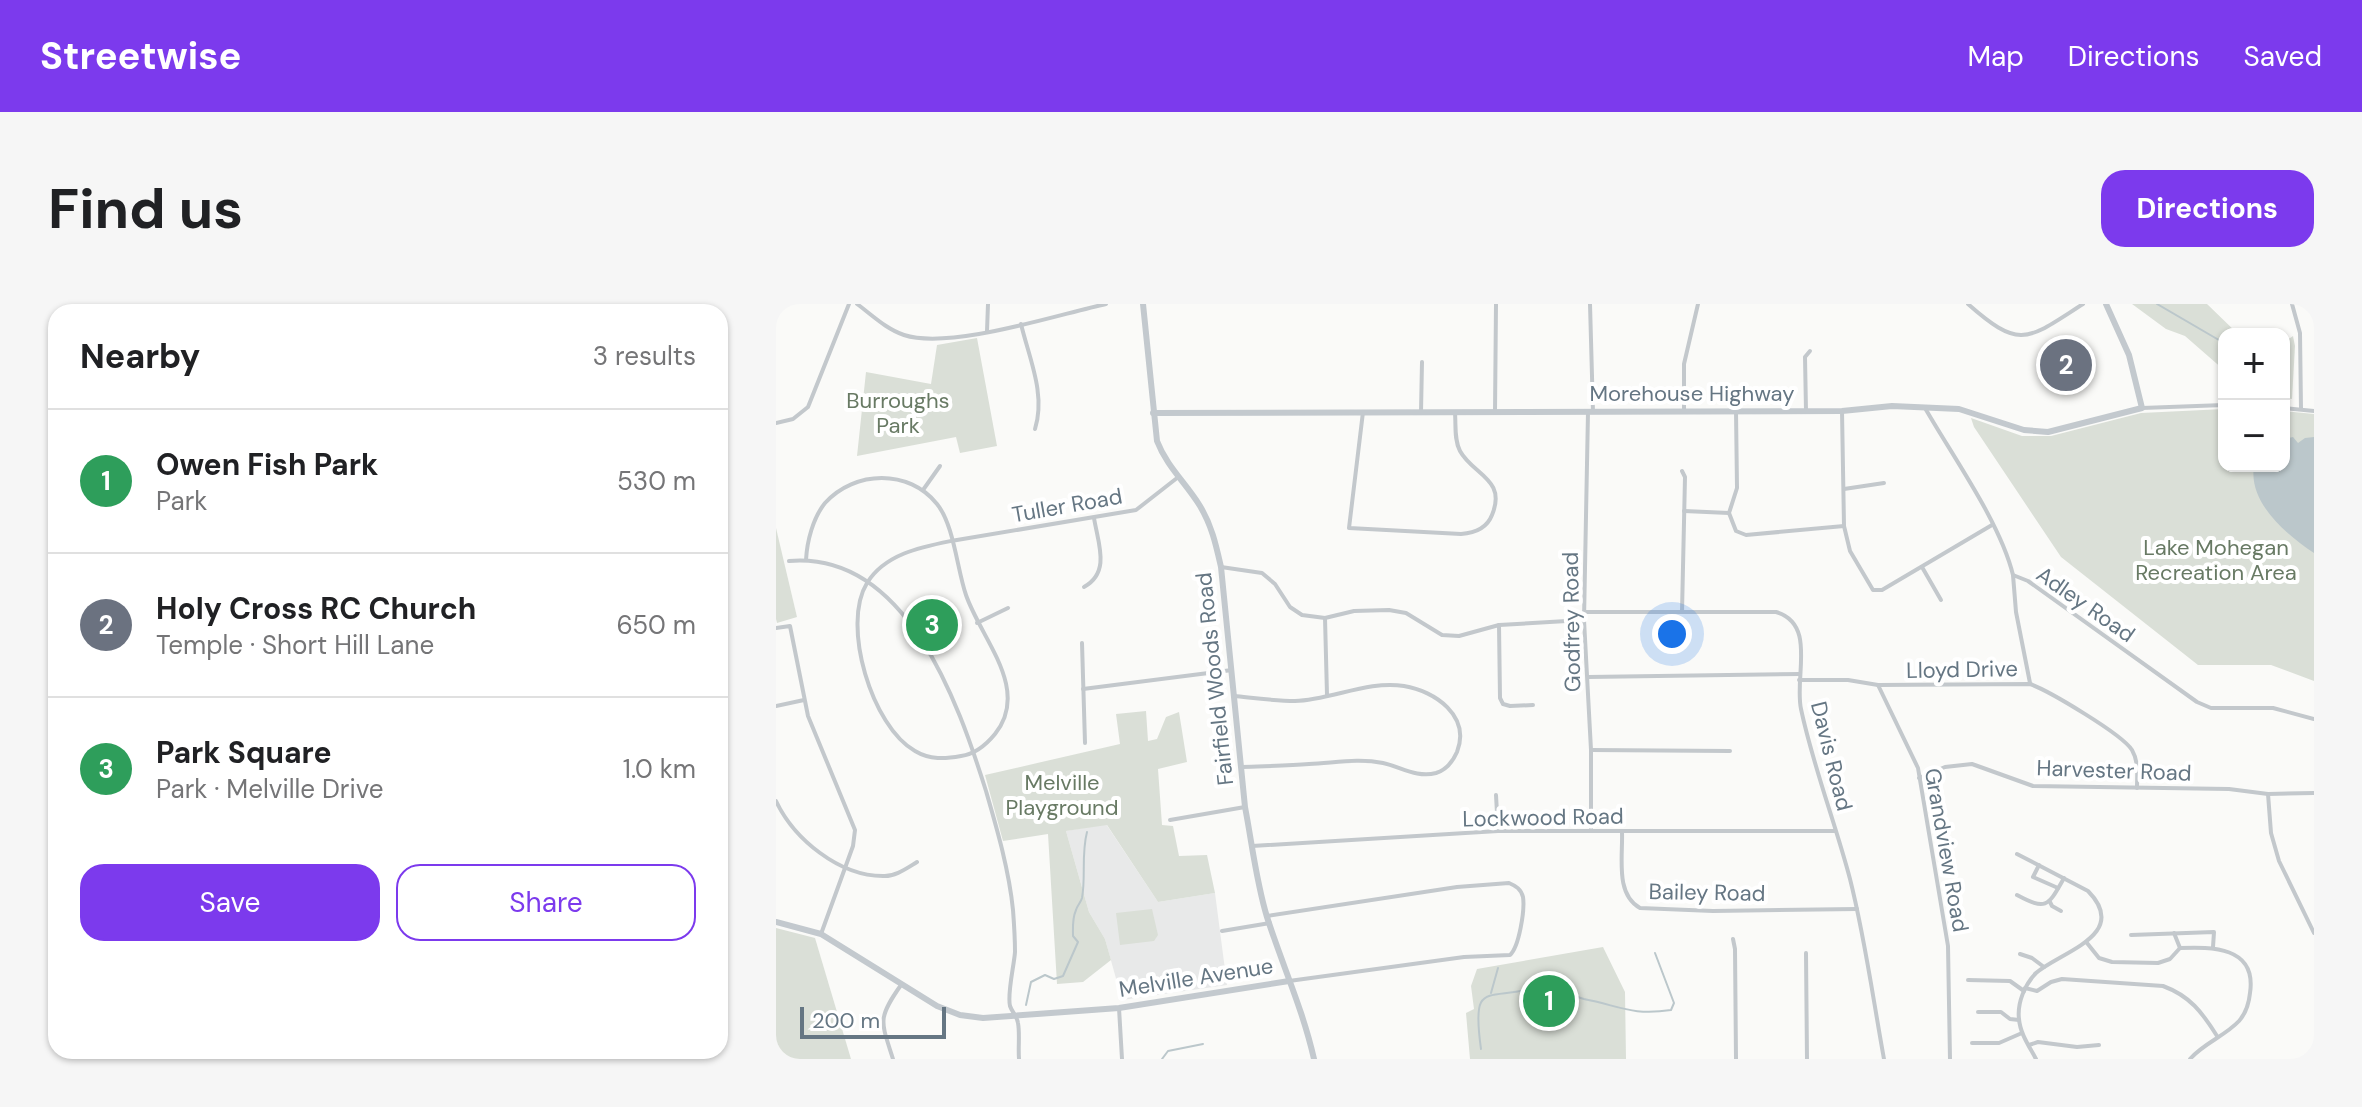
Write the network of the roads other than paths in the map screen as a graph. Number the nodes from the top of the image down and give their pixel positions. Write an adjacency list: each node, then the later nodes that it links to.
1 (849, 304): 33 (street)
2 (857, 304): 14 (street)
3 (988, 304): 14 (street)
4 (1106, 304): 13 (street)
5 (1143, 304): 31 (street, Fairfield Woods Road)
6 (1496, 304): 29 (street)
7 (1590, 304): 30 (street, Godfrey Road)
8 (1698, 304): 22 (street)
9 (1968, 304): 10 (street)
10 (2083, 304)
11 (2106, 304): 19 (street)
12 (2292, 304): 21 (street)
13 (1021, 324): 14 (street); 34 (street)
14 (987, 331)
15 (1810, 351): 24 (street)
16 (1422, 362): 28 (street)
17 (2218, 405): 19 (street, Morehouse Highway)
18 (1925, 408): 19 (street, Morehouse Highway); 25 (street, Morehouse Highway); 44 (street, Adley Road)
19 (2142, 408)
20 (2290, 408): 21 (street)
21 (2301, 409): 26 (street)
22 (1684, 411): 23 (street, Morehouse Highway); 30 (street, Morehouse Highway)
23 (1736, 411): 24 (street, Morehouse Highway); 42 (street)
24 (1806, 411): 25 (street, Morehouse Highway)
25 (1842, 411): 39 (street)
26 (2314, 411)
27 (1363, 412): 28 (street, Morehouse Highway); 31 (street, Morehouse Highway); 32 (street)
28 (1421, 412): 32 (street, Morehouse Highway)
29 (1495, 412): 30 (street, Morehouse Highway); 32 (street, Morehouse Highway)
30 (1590, 412): 56 (street, Godfrey Road)
31 (1153, 413): 37 (street, Fairfield Woods Road)
32 (1455, 413)
33 (776, 423)
34 (1035, 429)
35 (940, 466): 40 (street)
36 (1682, 471): 41 (street)
37 (1177, 478): 43 (street, Tuller Road); 49 (street, Fairfield Woods Road)
38 (1884, 483): 39 (street)
39 (1844, 489): 45 (street)
40 (923, 490): 46 (street); 47 (street)
41 (1684, 511): 42 (street); 57 (street)
42 (1729, 513): 45 (street)
43 (1094, 518): 46 (street, Tuller Road); 53 (street)
44 (1993, 524): 50 (street); 51 (street, Adley Road)
45 (1844, 526): 50 (street)
46 (951, 541): 52 (street, Tuller Road); 60 (street)
47 (806, 560): 48 (street); 52 (street)
48 (789, 561)
49 (1221, 567): 58 (street); 64 (street, Fairfield Woods Road)
50 (1922, 567): 54 (street)
51 (2013, 575): 67 (street); 75 (street, Adley Road)
52 (868, 581): 79 (street); 79 (street)
53 (1084, 587)
54 (1941, 600)
55 (1008, 608): 60 (street)
56 (1584, 612): 57 (street, Davis Road); 59 (street, Godfrey Road)
57 (1682, 612): 66 (street, Davis Road)
58 (1325, 618): 61 (street); 70 (street)
59 (1584, 620): 61 (street); 65 (street, Godfrey Road)
60 (977, 623): 79 (street)
61 (1499, 625): 73 (street)
62 (776, 628): 72 (street)
63 (1082, 643): 69 (street)
64 (1232, 670): 69 (street); 71 (street, Fairfield Woods Road)
65 (1588, 677): 66 (street); 77 (street, Godfrey Road)
66 (1800, 677): 68 (street); 91 (street, Davis Road)
67 (2030, 684): 68 (street, Lloyd Drive); 82 (street, Lloyd Drive)
68 (1878, 685): 81 (street, Grandview Road)
69 (1083, 689): 76 (street)
70 (1327, 695): 71 (street); 80 (street)
71 (1234, 696): 80 (street, Fairfield Woods Road)
72 (804, 700): 74 (street); 97 (street)
73 (1533, 705)
74 (776, 706)
75 (2314, 719)
76 (1085, 743)
77 (1591, 750): 78 (street); 90 (street, Godfrey Road)
78 (1730, 751)
79 (974, 753): 124 (street)
80 (1242, 767): 87 (street, Fairfield Woods Road)
81 (1919, 778): 82 (street, Harvester Road); 138 (street, Grandview Road)
82 (2137, 788): 84 (street, Harvester Road)
83 (2314, 793): 84 (street, Harvester Road)
84 (2268, 794): 108 (street)
85 (1496, 795): 89 (street)
86 (776, 801): 97 (street)
87 (1245, 807): 88 (street); 93 (street, Fairfield Woods Road)
88 (1170, 820)
89 (1498, 831): 90 (street, Lockwood Road); 93 (street, Lockwood Road)
90 (1591, 831): 92 (street, Lockwood Road)
91 (1835, 831): 92 (street, Lockwood Road); 102 (street, Davis Road)
92 (1622, 832): 102 (street, Bailey Road)
93 (1252, 846): 104 (street, Fairfield Woods Road)
94 (2017, 854): 96 (street)
95 (917, 862): 97 (street)
96 (2039, 865): 98 (street); 99 (street)
97 (846, 868): 109 (street)
98 (2064, 878): 99 (street); 112 (street)
99 (2058, 888): 101 (street)
100 (2017, 895): 101 (street)
101 (2050, 902): 103 (street)
102 (1857, 909): 137 (street, Davis Road)
103 (2061, 911)
104 (1268, 920): 106 (street); 119 (street, Fairfield Woods Road); 119 (street, Melville Avenue)
105 (776, 922): 109 (street, Melville Avenue)
106 (1222, 931)
107 (2174, 933): 110 (street); 113 (street); 114 (street)
108 (2314, 933)
109 (821, 934): 120 (street, Melville Avenue)
110 (2131, 935)
111 (1733, 939): 135 (street)
112 (2087, 943): 114 (street); 117 (street)
113 (2213, 947): 114 (street); 127 (street)
114 (2180, 948)
115 (1806, 953): 136 (street)
116 (2020, 954): 117 (street)
117 (2044, 967): 121 (street)
118 (1968, 980): 121 (street)
119 (1289, 981): 122 (street, Melville Avenue); 134 (street, Fairfield Woods Road)
120 (901, 985): 124 (street, Melville Avenue); 131 (street)
121 (2024, 990): 125 (street); 127 (street)
122 (1119, 1008): 124 (street, Melville Avenue); 133 (street)
123 (1978, 1012): 125 (street)
124 (1016, 1014): 132 (street)
125 (2019, 1020): 126 (street)
126 (2022, 1033): 128 (street); 129 (street)
127 (2218, 1036): 140 (street)
128 (1972, 1043)
129 (2029, 1045): 130 (street); 139 (street)
130 (2099, 1045)
131 (893, 1059)
132 (1019, 1059)
133 (1122, 1059)
134 (1314, 1059)
135 (1736, 1059)
136 (1807, 1059)
137 (1884, 1059)
138 (1950, 1059)
139 (2036, 1059)
140 (2190, 1059)

